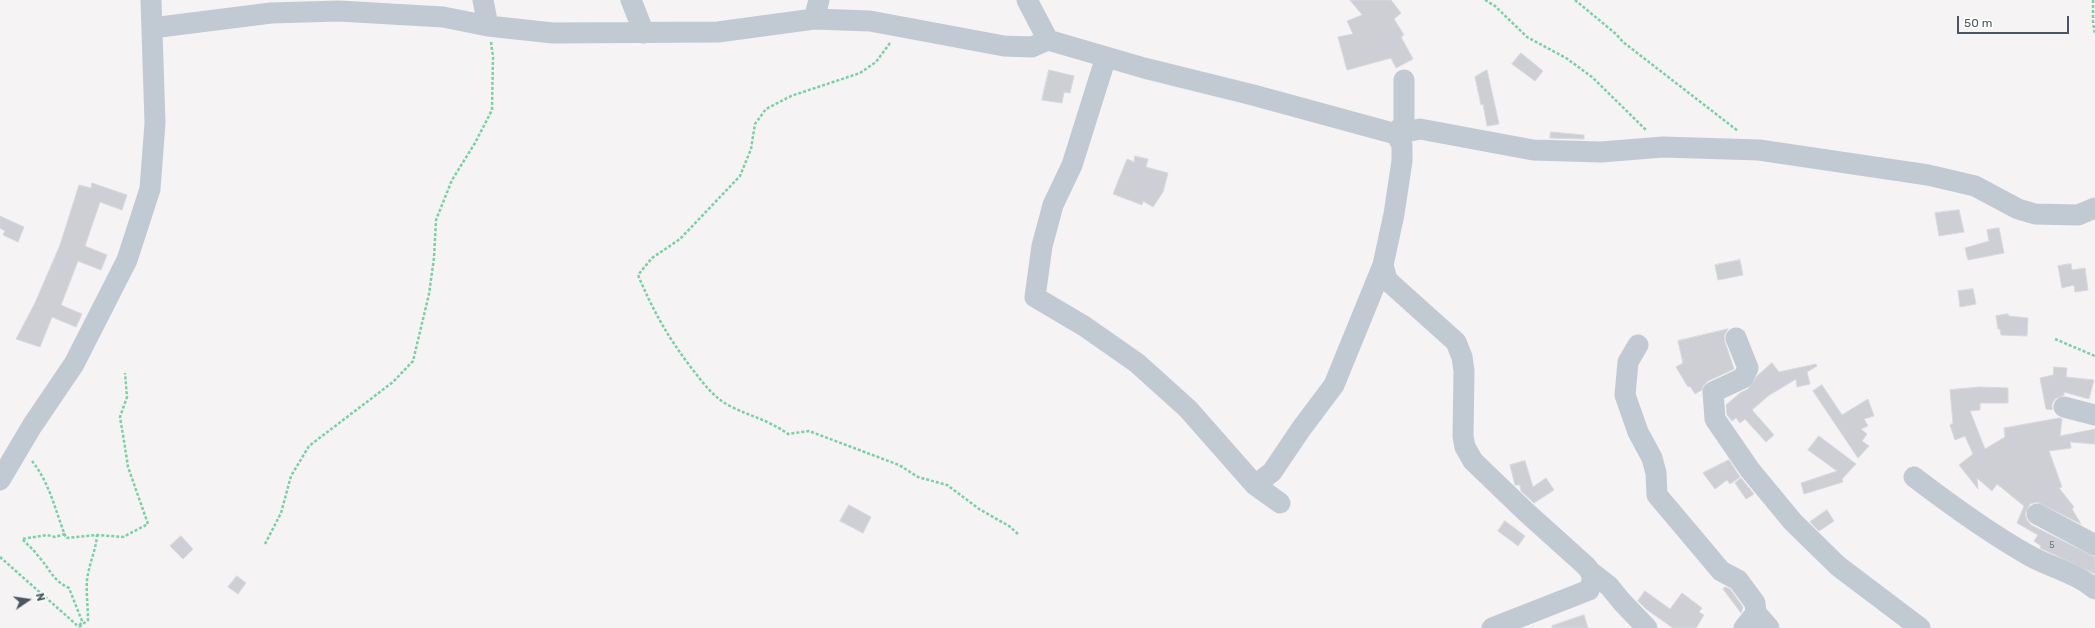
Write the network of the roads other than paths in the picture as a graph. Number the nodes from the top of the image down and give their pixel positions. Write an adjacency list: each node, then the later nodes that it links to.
1 (151, 0): 7 (street)
2 (483, 0): 6 (street)
3 (631, 0): 8 (street)
4 (1027, 0): 9 (street)
5 (816, 9): 8 (street); 9 (street)
6 (488, 26): 7 (street); 8 (street)
7 (152, 28): 20 (street)
8 (644, 33)
9 (1048, 40): 10 (street)
10 (1106, 57): 12 (street); 21 (street)
11 (1404, 80): 12 (street)
12 (1396, 134): 13 (street); 14 (street)
13 (2095, 208)
14 (1382, 265): 21 (street); 25 (street)
15 (1736, 338): 30 (street)
16 (1638, 344): 27 (street)
17 (2064, 407): 18 (street)
18 (2095, 415)
19 (1914, 477): 26 (street)
20 (0, 480)
21 (1255, 485): 22 (street)
22 (1280, 503)
23 (2037, 514): 24 (street)
24 (2095, 545)
25 (1591, 572): 28 (street); 29 (street)
26 (2095, 589)
27 (1756, 623)
28 (1492, 628)
29 (1647, 628)
30 (1920, 628)

